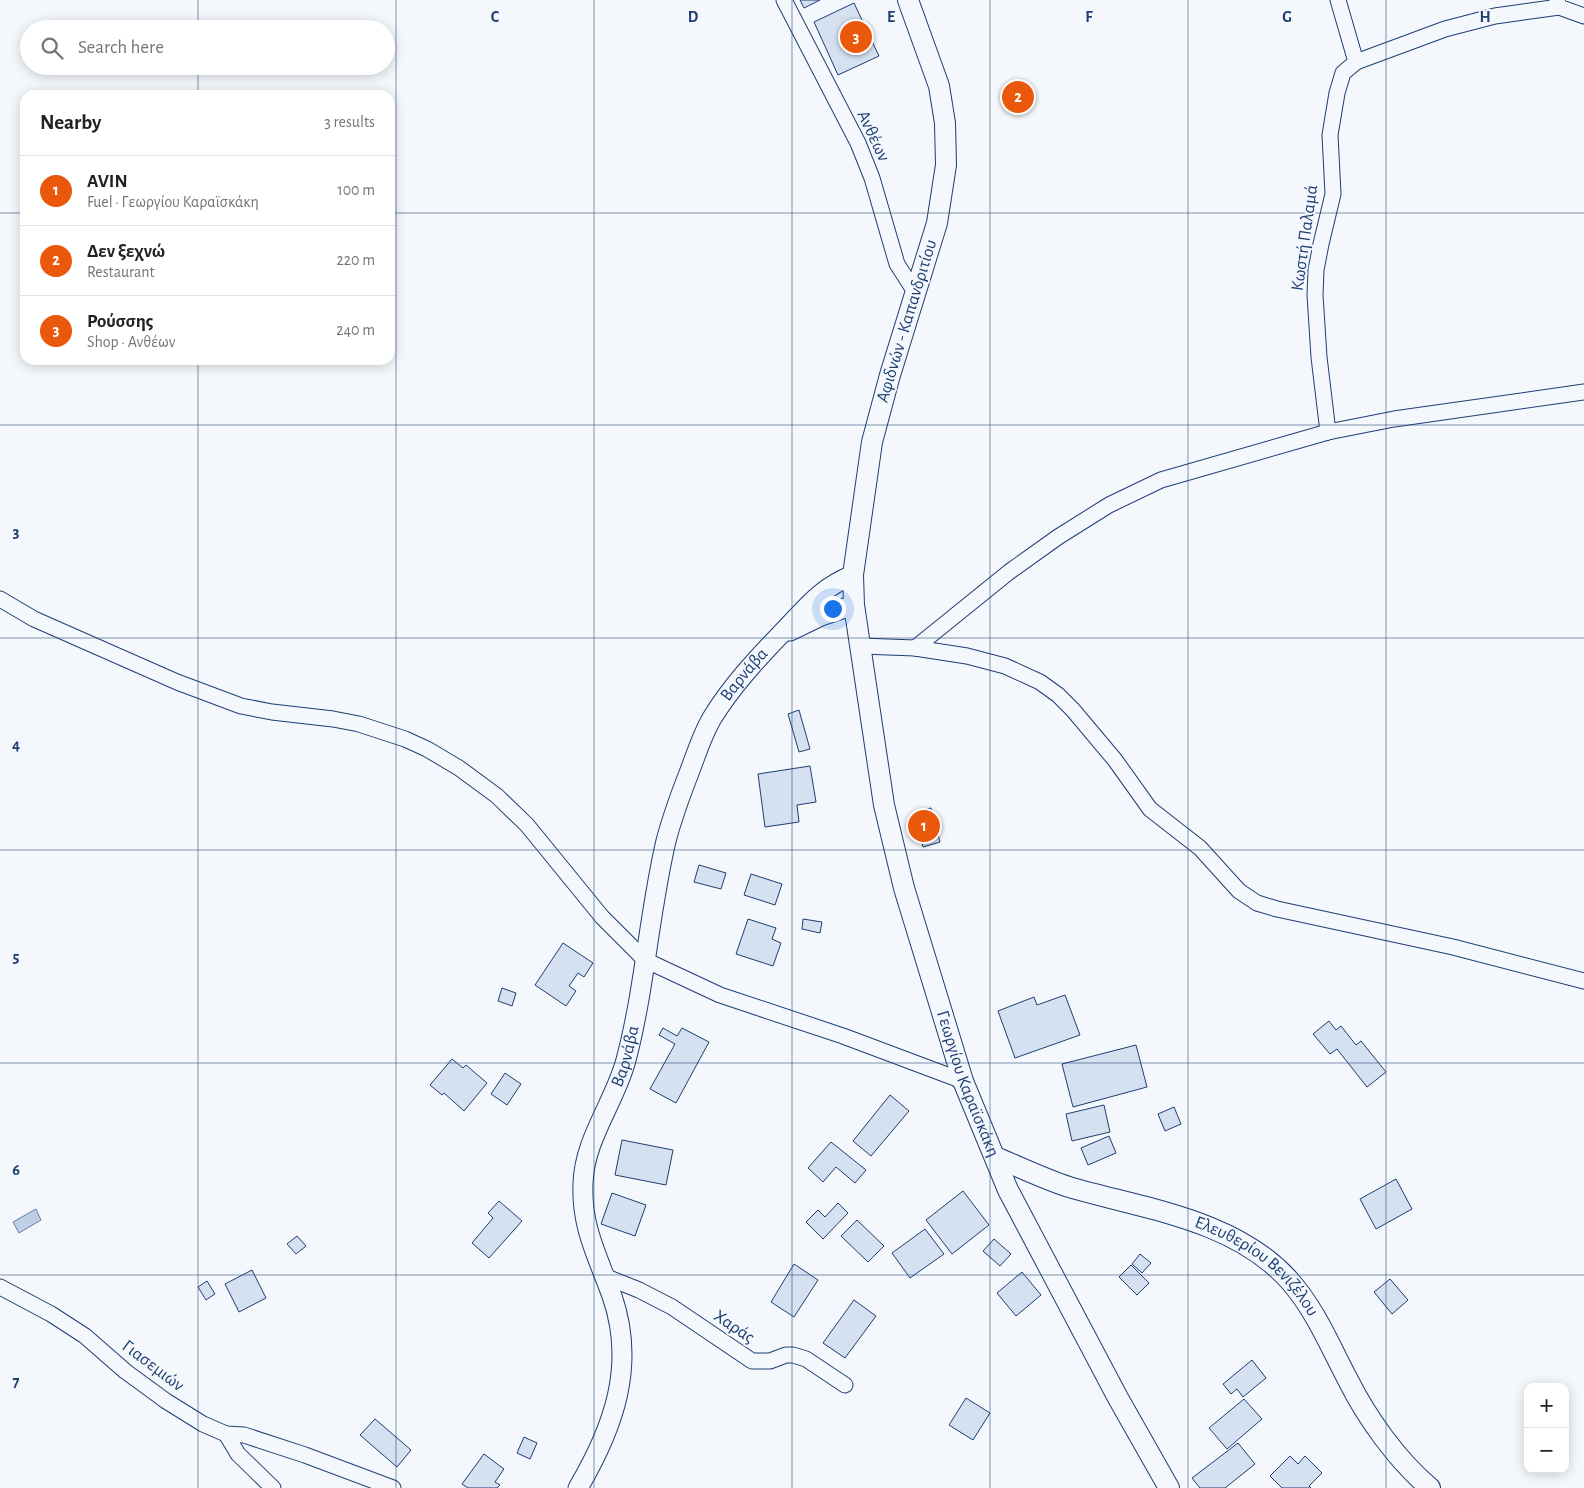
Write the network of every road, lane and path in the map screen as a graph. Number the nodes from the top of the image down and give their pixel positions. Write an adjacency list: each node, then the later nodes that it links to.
1 (784, 0): 7 (street, Ανθέων)
2 (908, 0): 7 (main road, Αφιδνών - Καπανδριτίου)
3 (1338, 0): 6 (street)
4 (1558, 4): 5 (street); 6 (street)
5 (1584, 16)
6 (1356, 62): 9 (street, Κωστή Παλαμά)
7 (914, 292): 10 (main road, Αφιδνών - Καπανδριτίου)
8 (1584, 392): 9 (street)
9 (1328, 432): 15 (street)
10 (853, 575): 12 (main road, Αφιδνών - Καπανδριτίου); 13 (street, Βαρνάβα)
11 (0, 599): 16 (street)
12 (854, 605): 13 (street, Βαρνάβα); 14 (main road, Αφιδνών - Καπανδριτίου)
13 (778, 637): 16 (street, Βαρνάβα)
14 (861, 646): 15 (street); 18 (main road, Γεωργίου Καραϊσκάκη)
15 (915, 648): 17 (street)
16 (645, 960): 18 (street); 20 (street, Βαρνάβα)
17 (1584, 981)
18 (963, 1081): 19 (main road, Γεωργίου Καραϊσκάκη)
19 (996, 1157): 27 (main road, Γεωργίου Καραϊσκάκη); 28 (main road, Ελευθερίου Βενιζέλου)
20 (604, 1276): 22 (street, Χαράς); 26 (street, Βαρνάβα)
21 (0, 1287): 23 (street, Γιασεμιών)
22 (845, 1385)
23 (226, 1434): 24 (street); 25 (street, Γιασεμιών)
24 (273, 1488)
25 (393, 1488)
26 (578, 1488)
27 (1169, 1488)
28 (1430, 1488)

